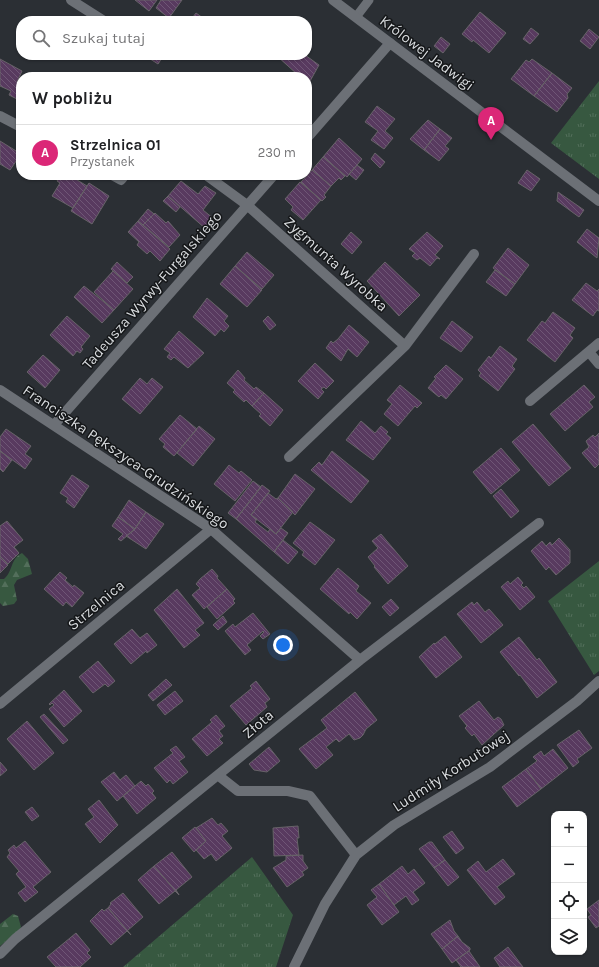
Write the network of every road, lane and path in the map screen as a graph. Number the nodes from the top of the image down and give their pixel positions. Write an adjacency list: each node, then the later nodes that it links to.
1 (71, 0): 4 (street)
2 (333, 0): 5 (street, Królowej Jadwigi)
3 (368, 0): 5 (lane)
4 (96, 16)
5 (356, 17): 6 (street, Królowej Jadwigi)
6 (390, 43): 9 (street); 12 (street, Królowej Jadwigi)
7 (0, 116): 8 (street)
8 (16, 124)
9 (312, 132)
10 (213, 180): 13 (street, Zygmunta Wyrobka)
11 (270, 180): 13 (street, Tadeusza Wyrwy-Furgalskiego)
12 (599, 201)
13 (247, 205): 16 (street, Zygmunta Wyrobka); 21 (street, Tadeusza Wyrwy-Furgalskiego)
14 (474, 254): 16 (street)
15 (599, 343): 17 (street)
16 (405, 346): 22 (street)
17 (589, 352): 18 (street); 20 (street)
18 (599, 364)
19 (0, 390): 21 (street, Franciszka Pększyca-Grudzińskiego)
20 (530, 401)
21 (54, 425): 24 (street, Franciszka Pększyca-Grudzińskiego)
22 (290, 457)
23 (539, 523): 25 (street, Złota)
24 (210, 529): 25 (street, Franciszka Pększyca-Grudzińskiego); 27 (street, Strzelnica)
25 (360, 660): 28 (street, Złota)
26 (599, 681): 29 (street, Ludmiły Korbutowej)
27 (0, 704)
28 (219, 776): 29 (street); 30 (street, Złota)
29 (356, 855): 31 (street, Ludmiły Korbutowej)
30 (0, 954)
31 (294, 967)

